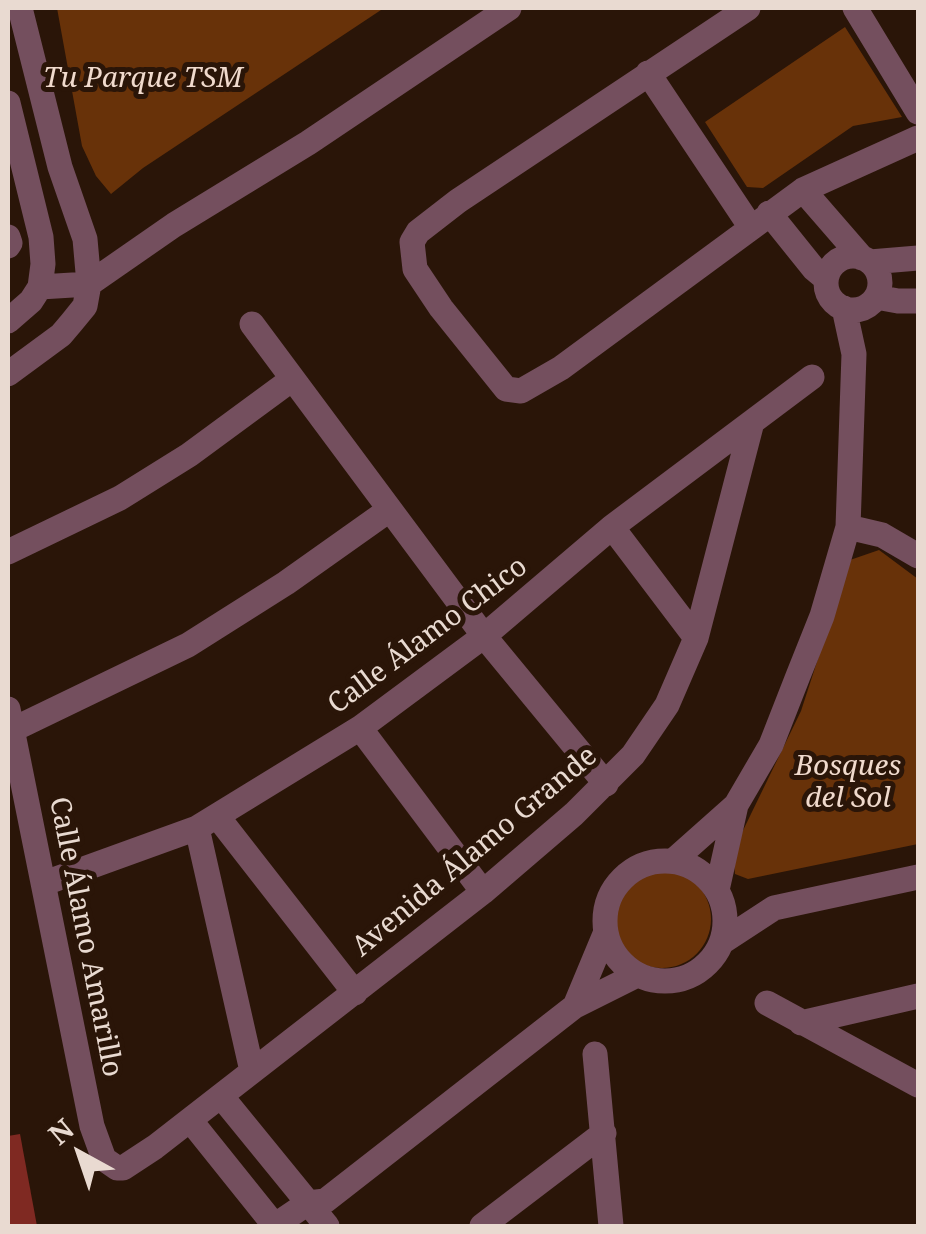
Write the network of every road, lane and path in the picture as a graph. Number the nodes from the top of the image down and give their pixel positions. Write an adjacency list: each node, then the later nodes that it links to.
1 (20, 8): 17 (street)
2 (510, 8): 17 (street)
3 (748, 8): 5 (street)
4 (856, 8): 7 (street)
5 (648, 73): 10 (street); 10 (street)
6 (8, 102): 16 (street)
7 (918, 112)
8 (918, 138): 9 (street)
9 (803, 190): 10 (street); 14 (street)
10 (759, 220): 15 (street)
11 (8, 237): 12 (street)
12 (8, 246)
13 (918, 258): 14 (street)
14 (866, 260): 15 (street); 19 (street)
15 (826, 279): 19 (street)
16 (40, 287): 17 (street); 20 (street)
17 (87, 295): 22 (street)
18 (918, 301): 19 (street)
19 (862, 304): 28 (street)
20 (8, 321)
21 (252, 324): 24 (street)
22 (8, 374)
23 (812, 377): 25 (street, Calle Álamo Chico)
24 (291, 380): 26 (street); 29 (street)
25 (752, 422): 27 (street, Calle Álamo Chico); 32 (street, Avenida Álamo Grande)
26 (390, 510): 31 (street); 33 (street)
27 (612, 527): 31 (street, Calle Álamo Chico); 32 (street)
28 (848, 527): 30 (street); 36 (street)
29 (8, 552)
30 (918, 556)
31 (484, 636): 34 (street, Calle Álamo Chico); 35 (street)
32 (696, 638): 35 (street, Avenida Álamo Grande)
33 (10, 720): 40 (street, Calle Álamo Amarillo)
34 (360, 728): 37 (street, Calle Álamo Chico); 41 (street)
35 (606, 784): 41 (street, Avenida Álamo Grande)
36 (736, 805): 38 (street); 42 (street)
37 (206, 822): 40 (street, Calle Álamo Chico); 47 (street); 53 (street)
38 (673, 861): 42 (street); 44 (street)
39 (918, 877): 43 (street)
40 (45, 883): 58 (street, Calle Álamo Amarillo)
41 (482, 892): 47 (street, Avenida Álamo Grande)
42 (719, 895): 43 (street); 45 (street)
43 (774, 908): 45 (street)
44 (606, 934): 46 (street); 50 (street)
45 (722, 942): 46 (street)
46 (637, 975): 50 (street)
47 (355, 992): 53 (street, Avenida Álamo Grande)
48 (918, 996): 51 (street)
49 (767, 1003): 51 (street)
50 (576, 1006): 59 (street)
51 (802, 1022): 54 (street)
52 (595, 1054): 57 (street)
53 (252, 1071): 55 (street, Avenida Álamo Grande)
54 (918, 1085)
55 (221, 1096): 56 (street, Avenida Álamo Grande); 59 (street)
56 (190, 1120): 58 (street, Avenida Álamo Grande); 60 (street)
57 (604, 1133): 61 (street); 62 (street)
58 (117, 1168)
59 (317, 1215): 60 (street)
60 (275, 1226)
61 (482, 1226)
62 (612, 1226)

